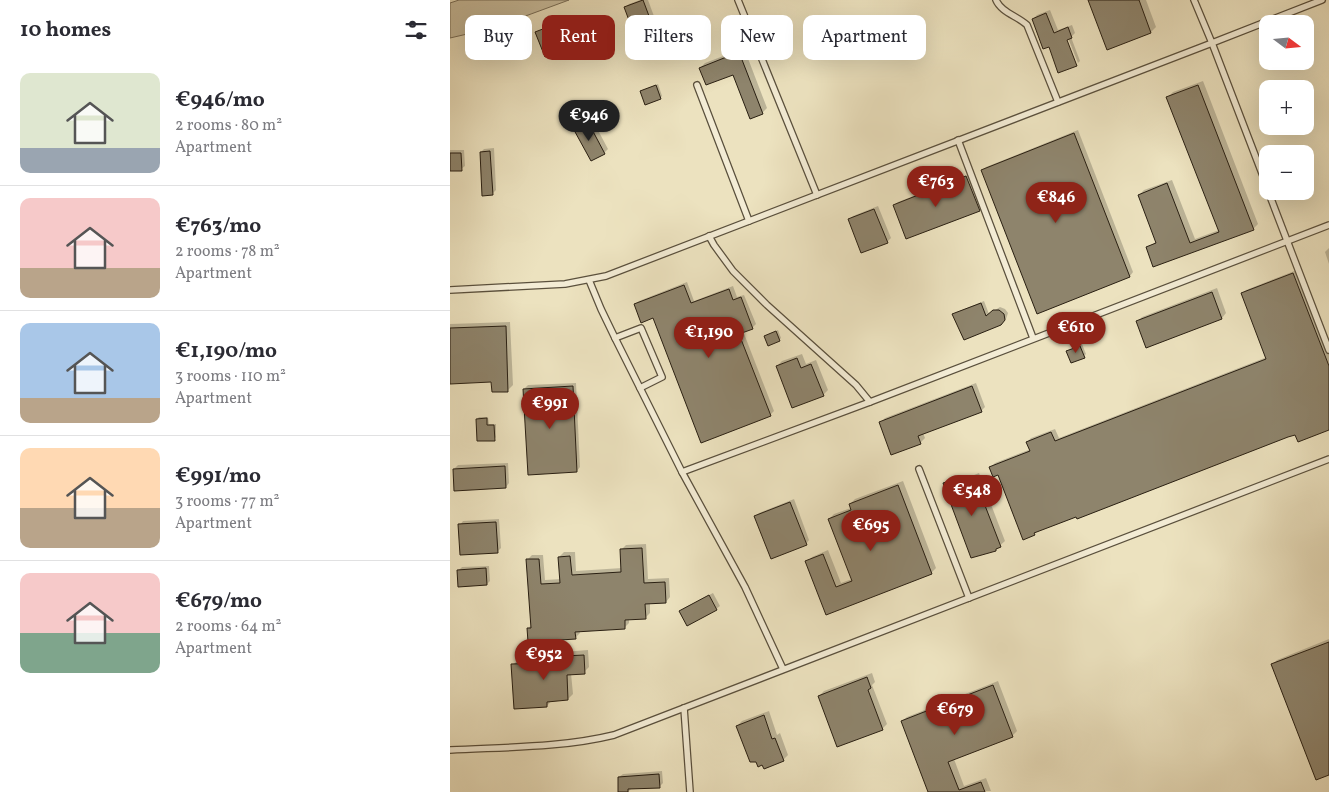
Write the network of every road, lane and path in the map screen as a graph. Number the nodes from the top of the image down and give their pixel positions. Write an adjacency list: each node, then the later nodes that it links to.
1 (738, 0): 10 (lane)
2 (996, 0): 7 (lane)
3 (1194, 0): 5 (lane)
4 (1322, 0): 5 (lane)
5 (1212, 43): 7 (lane); 9 (lane)
6 (697, 85): 12 (lane)
7 (1058, 102): 8 (lane)
8 (958, 140): 10 (lane); 19 (lane)
9 (1259, 166)
10 (816, 195): 12 (lane)
11 (1272, 200): 15 (lane)
12 (749, 221): 14 (lane)
13 (1329, 225): 15 (lane)
14 (709, 236): 16 (lane); 22 (lane)
15 (1287, 241): 19 (lane); 20 (lane)
16 (589, 280): 17 (lane); 18 (lane)
17 (450, 290)
18 (615, 338): 21 (lane); 21 (lane)
19 (1033, 338): 22 (lane)
20 (1329, 350)
21 (640, 388): 25 (lane)
22 (870, 402): 25 (lane)
23 (1329, 459): 26 (lane)
24 (919, 469): 26 (lane)
25 (682, 472): 27 (lane)
26 (970, 598): 27 (lane)
27 (783, 669): 28 (lane)
28 (684, 708): 29 (lane); 30 (lane)
29 (450, 750)
30 (690, 792)

